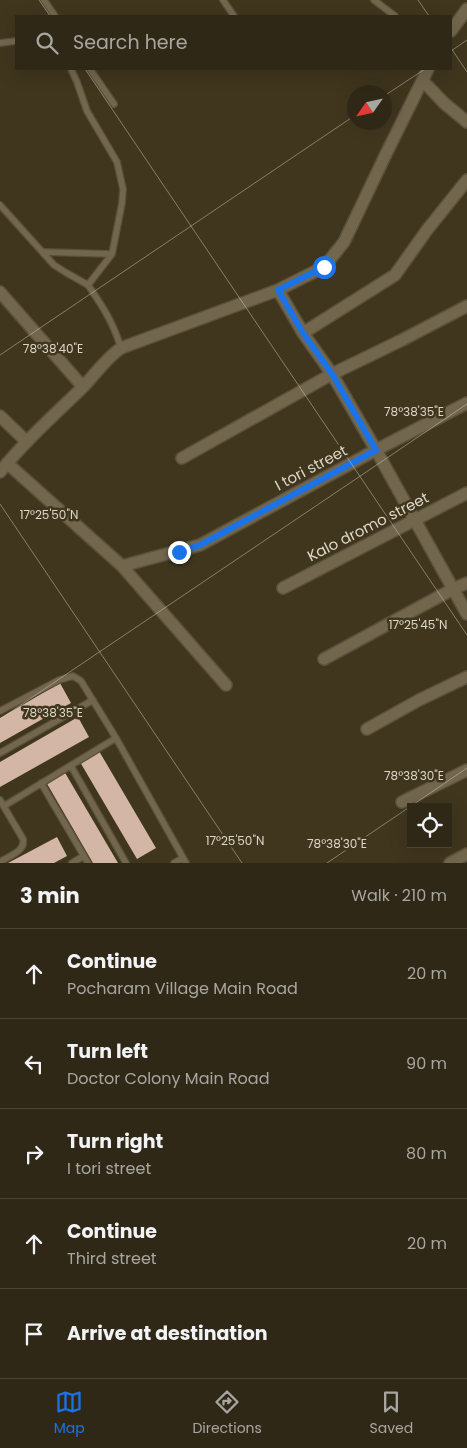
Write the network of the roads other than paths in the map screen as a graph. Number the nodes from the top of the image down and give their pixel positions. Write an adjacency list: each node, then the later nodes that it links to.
1 (44, 0): 5 (lane)
2 (223, 0): 6 (lane)
3 (374, 0): 7 (lane)
4 (467, 9): 8 (street)
5 (54, 15)
6 (233, 15)
7 (394, 15)
8 (452, 30)
9 (15, 41): 10 (lane)
10 (0, 43)
11 (71, 70): 20 (lane)
12 (91, 70): 15 (lane)
13 (428, 70): 14 (street)
14 (423, 81): 16 (street); 22 (street)
15 (114, 104)
16 (467, 122)
17 (467, 180): 25 (street)
18 (0, 205): 19 (lane)
19 (44, 252): 20 (lane); 21 (lane)
20 (112, 254): 21 (lane)
21 (88, 284): 26 (lane)
22 (278, 290): 25 (street); 26 (street)
23 (0, 292): 28 (street)
24 (467, 306): 27 (street)
25 (303, 333): 27 (street)
26 (121, 348): 28 (street)
27 (332, 374): 32 (street); 33 (street)
28 (83, 387): 31 (street)
29 (467, 403): 32 (street, I tori street)
30 (0, 416): 31 (street)
31 (26, 442): 34 (street)
32 (376, 450): 36 (street); 37 (street, I tori street)
33 (182, 458)
34 (3, 467): 37 (street)
35 (467, 493): 36 (street, Kalo dromo street)
36 (414, 520): 39 (street, Kalo dromo street); 40 (street)
37 (122, 566): 44 (street)
38 (467, 583): 40 (street)
39 (283, 588)
40 (453, 589): 41 (street); 42 (street)
41 (467, 614)
42 (324, 659)
43 (467, 677): 47 (street)
44 (226, 685)
45 (93, 700): 46 (lane); 48 (lane); 49 (lane)
46 (0, 711)
47 (367, 729)
48 (116, 738): 50 (lane); 58 (lane)
49 (0, 753)
50 (70, 766): 52 (lane); 62 (lane)
51 (467, 770): 54 (street)
52 (41, 783): 55 (lane); 57 (lane)
53 (0, 800): 55 (lane)
54 (402, 802)
55 (4, 806): 59 (lane)
56 (467, 854): 64 (street)
57 (84, 856): 60 (lane); 61 (lane)
58 (185, 860): 63 (lane)
59 (0, 862)
60 (72, 863)
61 (88, 863)
62 (126, 863)
63 (174, 863)
64 (450, 863)

